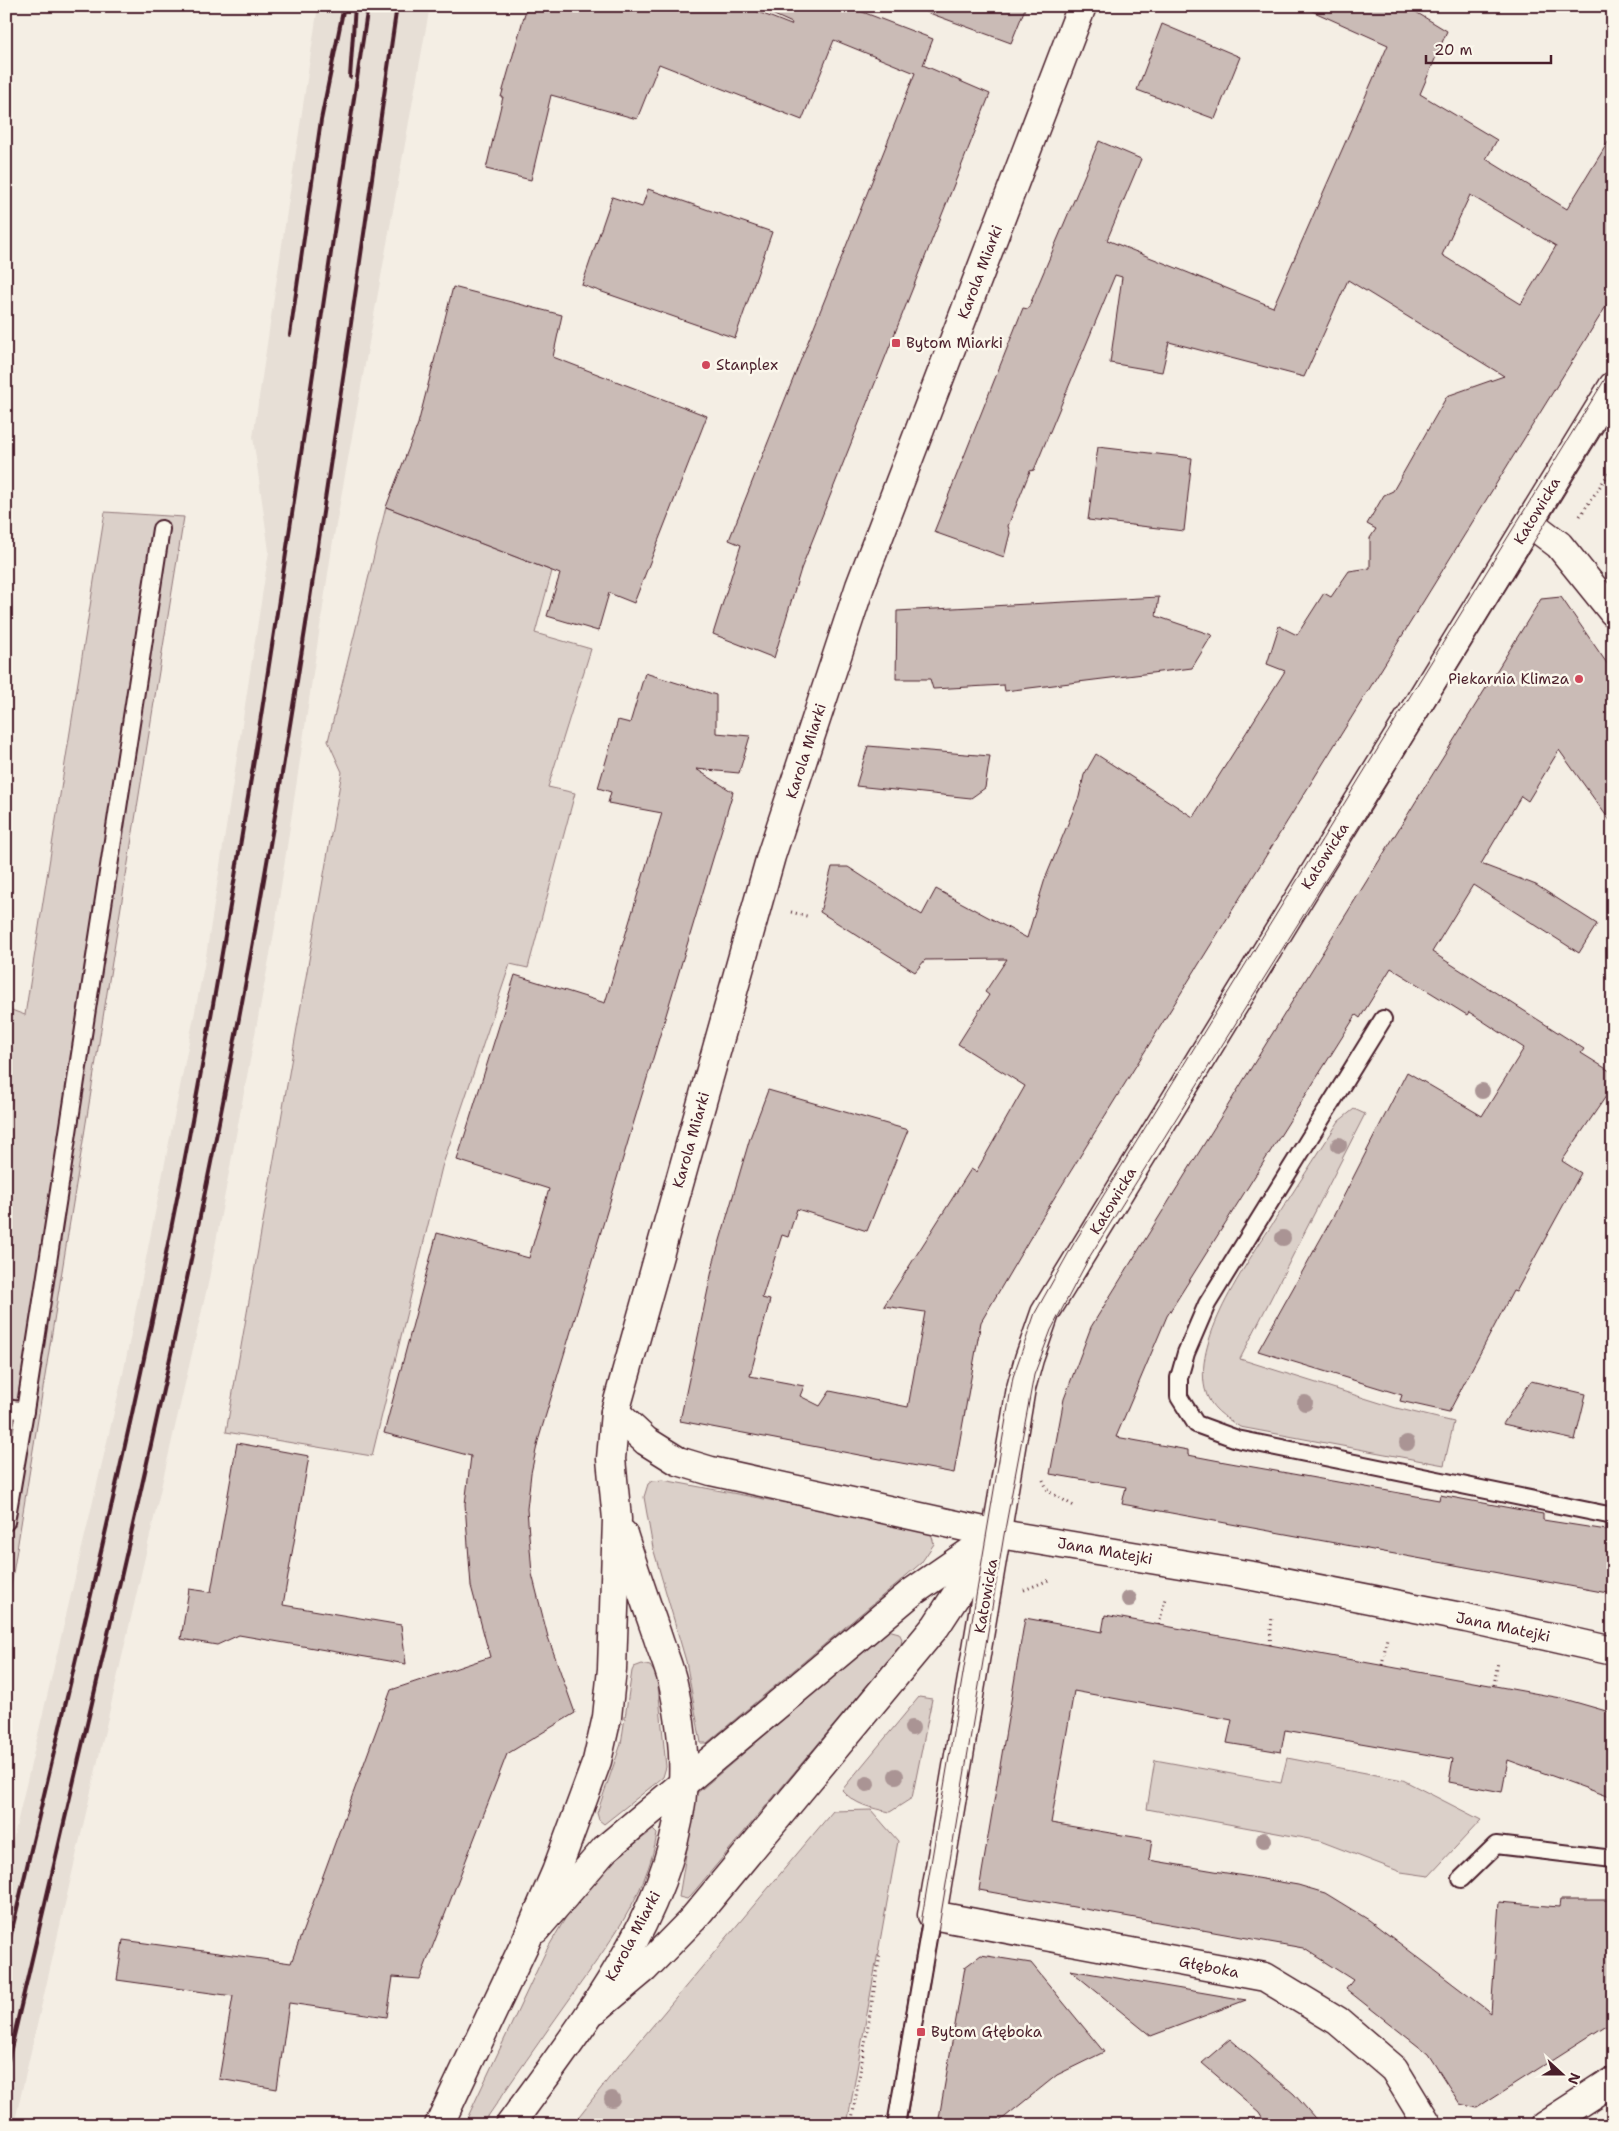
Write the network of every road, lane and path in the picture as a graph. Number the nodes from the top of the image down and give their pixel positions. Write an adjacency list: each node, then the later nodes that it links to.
1 (1082, 6): 11 (street, Karola Miarki)
2 (1613, 386): 4 (street, Katowicka)
3 (1613, 467): 5 (path)
4 (1530, 523): 7 (street); 17 (street, Katowicka)
5 (1574, 524)
6 (161, 530): 10 (lane)
7 (1613, 612)
8 (1383, 1019): 14 (lane)
9 (6, 1408): 10 (lane)
10 (25, 1411): 16 (lane)
11 (615, 1412): 15 (street, Karola Miarki); 17 (street, Jana Matejki)
12 (1040, 1472): 13 (path)
13 (1074, 1506)
14 (1613, 1516)
15 (617, 1518): 27 (street, Karola Miarki); 31 (street, Karola Miarki)
16 (6, 1522)
17 (996, 1534): 23 (street, Jana Matejki); 27 (street); 30 (street, Katowicka); 33 (street)
18 (1167, 1591): 20 (path)
19 (1273, 1609): 22 (path)
20 (1159, 1625)
21 (1388, 1631): 25 (path)
22 (1270, 1645)
23 (1613, 1651)
24 (1499, 1660): 26 (path)
25 (1382, 1665)
26 (1494, 1685)
27 (683, 1782): 31 (street); 33 (street, Karola Miarki)
28 (1613, 1859): 29 (lane)
29 (1461, 1879)
30 (932, 1915): 38 (lane, Katowicka); 39 (street, Głęboka)
31 (527, 1939): 35 (street, Karola Miarki)
32 (880, 1955): 37 (path)
33 (591, 2013): 36 (street, Karola Miarki)
34 (1613, 2081): 40 (street)
35 (440, 2125)
36 (510, 2125)
37 (851, 2125)
38 (896, 2125)
39 (1428, 2125)
40 (1545, 2125)

